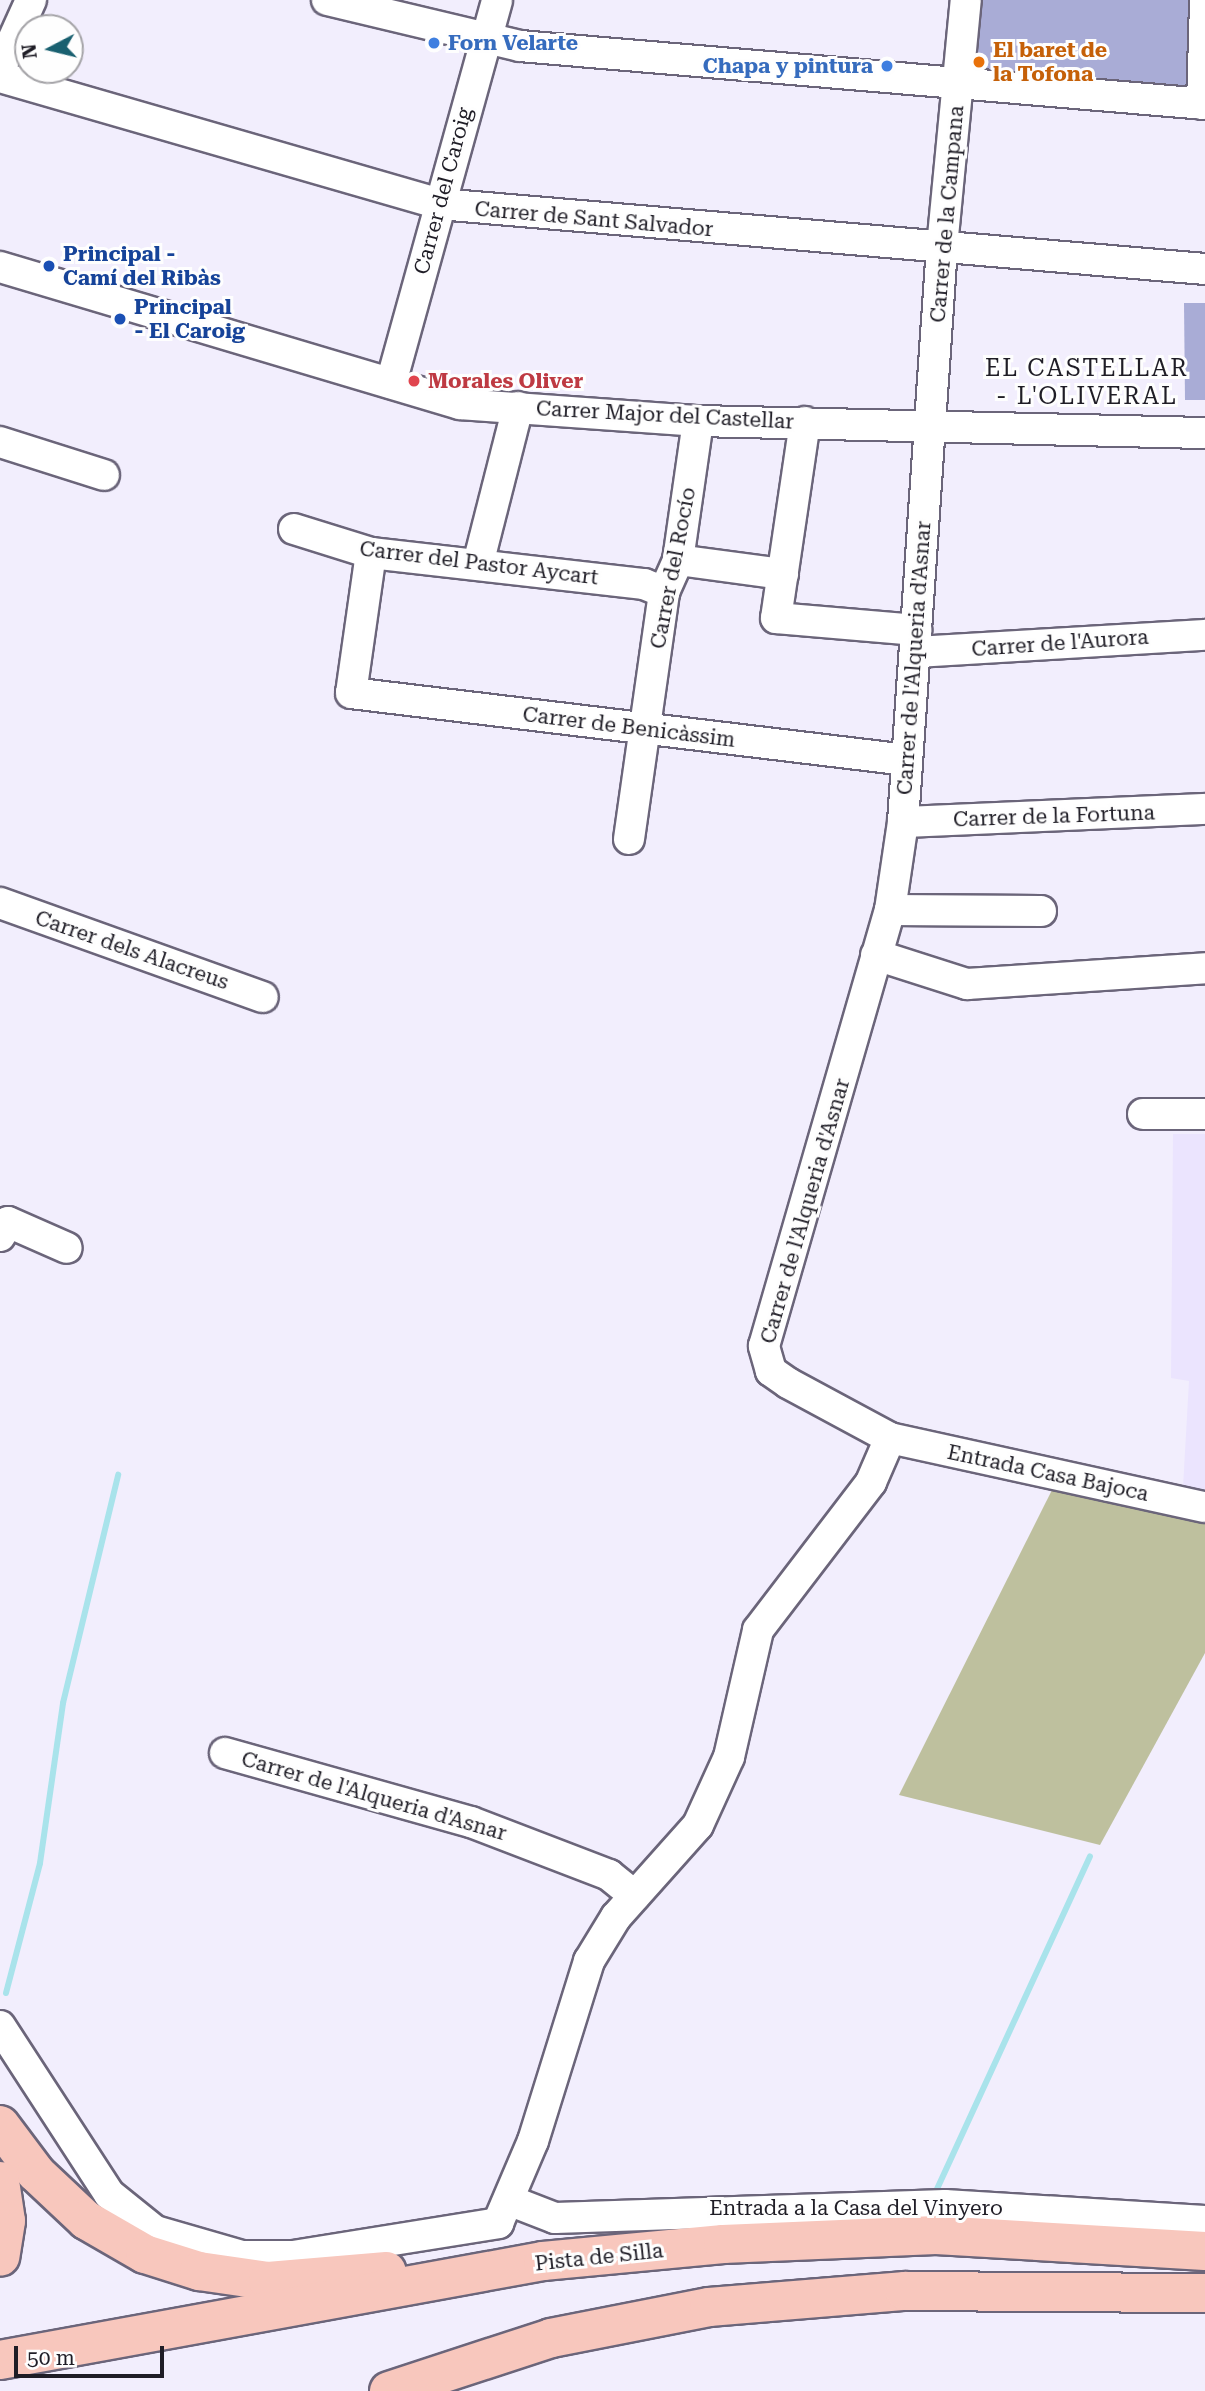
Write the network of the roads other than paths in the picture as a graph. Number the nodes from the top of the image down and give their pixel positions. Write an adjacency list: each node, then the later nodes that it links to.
1 (31, 0): 7 (street)
2 (327, 0): 6 (street)
3 (497, 0): 6 (street, Carrer del Caroig)
4 (966, 0): 9 (street, Carrer de la Campana)
5 (1205, 0): 10 (street)
6 (485, 42): 9 (street); 11 (street, Carrer del Caroig)
7 (0, 69)
8 (0, 77): 11 (street, Carrer de Sant Salvador)
9 (960, 82): 10 (street); 12 (street, Carrer de la Campana)
10 (1204, 104)
11 (439, 204): 12 (street, Carrer de Sant Salvador); 15 (street, Carrer del Caroig)
12 (942, 247): 14 (street, Carrer de Sant Salvador); 19 (street, Carrer de la Campana)
13 (0, 267): 15 (street, Carrer Major del Castellar)
14 (1205, 269)
15 (391, 383): 16 (street, Carrer Major del Castellar)
16 (518, 407): 17 (street, Carrer Major del Castellar); 26 (street)
17 (698, 421): 18 (street, Carrer Major del Castellar); 25 (street, Carrer del Rocío)
18 (805, 422): 19 (street, Carrer Major del Castellar); 27 (street)
19 (929, 428): 20 (street, Carrer Major del Castellar); 30 (street, Carrer de l'Alqueria d'Asnar)
20 (1205, 433)
21 (0, 442): 22 (street)
22 (104, 475)
23 (294, 529): 24 (street, Carrer del Pastor Aycart)
24 (372, 552): 26 (street, Carrer del Pastor Aycart); 31 (street, Carrer de Benicàssim)
25 (678, 561): 27 (street); 28 (street, Carrer del Rocío)
26 (478, 564): 28 (street, Carrer del Pastor Aycart)
27 (783, 574): 30 (street, Carrer de l'Aurora)
28 (664, 592): 31 (street, Carrer del Rocío)
29 (1205, 635): 30 (street, Carrer de l'Aurora)
30 (916, 641): 32 (street, Carrer de l'Alqueria d'Asnar)
31 (646, 729): 32 (street, Carrer de Benicàssim); 35 (street, Carrer del Rocío)
32 (907, 760): 34 (street, Carrer de l'Alqueria d'Asnar)
33 (1205, 809): 34 (street, Carrer de la Fortuna)
34 (904, 822): 37 (street, Carrer de l'Alqueria d'Asnar)
35 (629, 839)
36 (0, 903): 41 (street, Carrer dels Alacreus)
37 (890, 910): 38 (street); 39 (street, Carrer de l'Alqueria d'Asnar)
38 (1041, 911)
39 (876, 955): 40 (street); 46 (street, Carrer de l'Alqueria d'Asnar)
40 (1205, 968)
41 (263, 997)
42 (1143, 1114): 43 (street)
43 (1205, 1114)
44 (0, 1236): 45 (street)
45 (67, 1248)
46 (890, 1438): 47 (street, Entrada Casa Bajoca); 49 (street)
47 (1205, 1507)
48 (225, 1753): 49 (street, Carrer de l'Alqueria d'Asnar)
49 (635, 1896): 53 (street)
50 (0, 2026): 53 (street)
51 (0, 2125): 57 (highway)
52 (0, 2180): 56 (highway)
53 (511, 2201): 54 (street, Entrada a la Casa del Vinyero)
54 (1205, 2221)
55 (1205, 2251): 57 (highway, Pista de Silla)
56 (0, 2257)
57 (543, 2261): 59 (highway, Pista de Silla)
58 (1205, 2293): 60 (highway)
59 (0, 2360)
60 (389, 2391)

